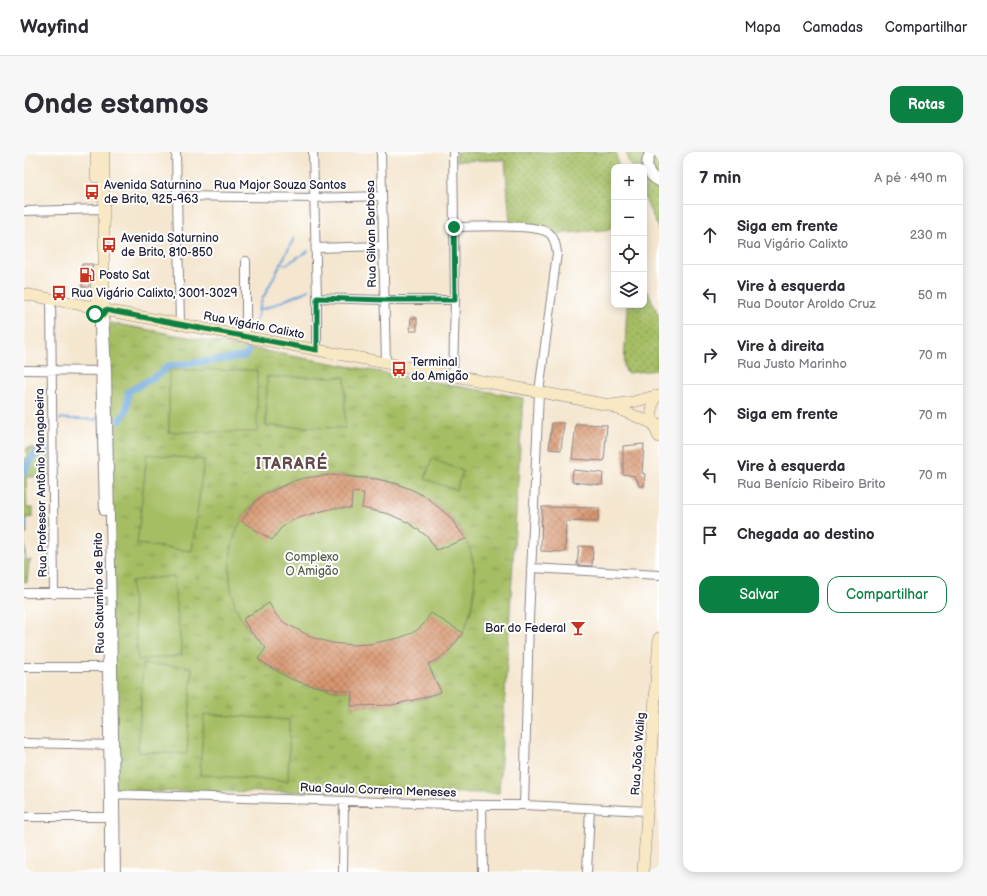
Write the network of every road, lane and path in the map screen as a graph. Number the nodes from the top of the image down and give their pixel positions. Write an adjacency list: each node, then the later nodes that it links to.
1 (96, 152): 12 (main road, Rua Satumino de Brito)
2 (104, 152): 12 (main road, Rua Satumino de Brito)
3 (176, 152): 9 (street)
4 (313, 152): 11 (street)
5 (381, 152): 10 (street, Rua Gilvan Barbosa)
6 (452, 152): 14 (street)
7 (650, 153): 8 (street)
8 (659, 181)
9 (178, 196): 11 (street, Rua Major Souza Santos); 24 (street)
10 (382, 196): 11 (street, Rua Major Souza Santos); 15 (street, Rua Gilvan Barbosa)
11 (314, 198): 16 (street)
12 (100, 209): 13 (street); 23 (main road, Rua Satumino de Brito)
13 (24, 211)
14 (454, 227): 22 (street); 32 (street)
15 (382, 246): 16 (street); 21 (street, Rua Gilvan Barbosa)
16 (316, 248): 19 (street)
17 (246, 262): 25 (street)
18 (24, 294): 20 (main road, Rua Vigário Calixto)
19 (317, 298): 21 (street); 26 (street)
20 (51, 299): 23 (main road, Rua Vigário Calixto); 29 (street, Rua Professor Antônio Mangabeira)
21 (385, 300): 22 (street); 27 (street, Rua Gilvan Barbosa)
22 (455, 300): 31 (street)
23 (100, 309): 24 (main road, Rua Vigário Calixto); 30 (street, Rua Satumino de Brito)
24 (180, 323): 25 (main road, Rua Vigário Calixto)
25 (246, 336): 26 (main road, Rua Vigário Calixto)
26 (317, 350): 27 (main road, Rua Vigário Calixto)
27 (386, 363): 31 (main road, Rua Vigário Calixto)
28 (24, 370): 29 (street)
29 (51, 370): 30 (street); 41 (street, Rua Professor Antônio Mangabeira)
30 (104, 371): 39 (street, Rua Satumino de Brito)
31 (452, 375): 32 (main road, Rua Vigário Calixto)
32 (539, 392): 34 (main road, Rua Vigário Calixto); 37 (street)
33 (658, 394): 34 (main road, Rua Vigário Calixto); 35 (main road)
34 (609, 405): 35 (main road, Rua Vigário Calixto)
35 (656, 424): 36 (main road)
36 (659, 437)
37 (532, 568): 38 (street); 50 (street)
38 (659, 575)
39 (109, 593): 41 (street); 44 (street, Rua Satumino de Brito)
40 (24, 594): 41 (street)
41 (54, 594)
42 (659, 638): 45 (main road, Rua João Walig)
43 (24, 667): 44 (street)
44 (110, 667): 47 (street, Rua Satumino de Brito)
45 (656, 732): 53 (main road, Rua João Walig)
46 (24, 743): 47 (street)
47 (111, 745): 48 (street, Rua Satumino de Brito)
48 (112, 794): 49 (street, Rua Saulo Correira Meneses); 55 (street, Rua Satumino de Brito); 57 (street, Rua Satumino de Brito)
49 (344, 800): 51 (street, Rua Saulo Correira Meneses); 58 (street)
50 (524, 805): 51 (street, Rua Saulo Correira Meneses); 52 (street, Rua Saulo Correira Meneses)
51 (482, 806): 59 (street)
52 (590, 808): 53 (street, Rua Saulo Correira Meneses); 60 (street)
53 (647, 811): 61 (main road, Rua João Walig)
54 (24, 817): 55 (street)
55 (109, 817): 56 (street, Rua Satumino de Brito)
56 (109, 872)
57 (116, 872)
58 (343, 872)
59 (483, 872)
60 (587, 872)
61 (643, 872)

